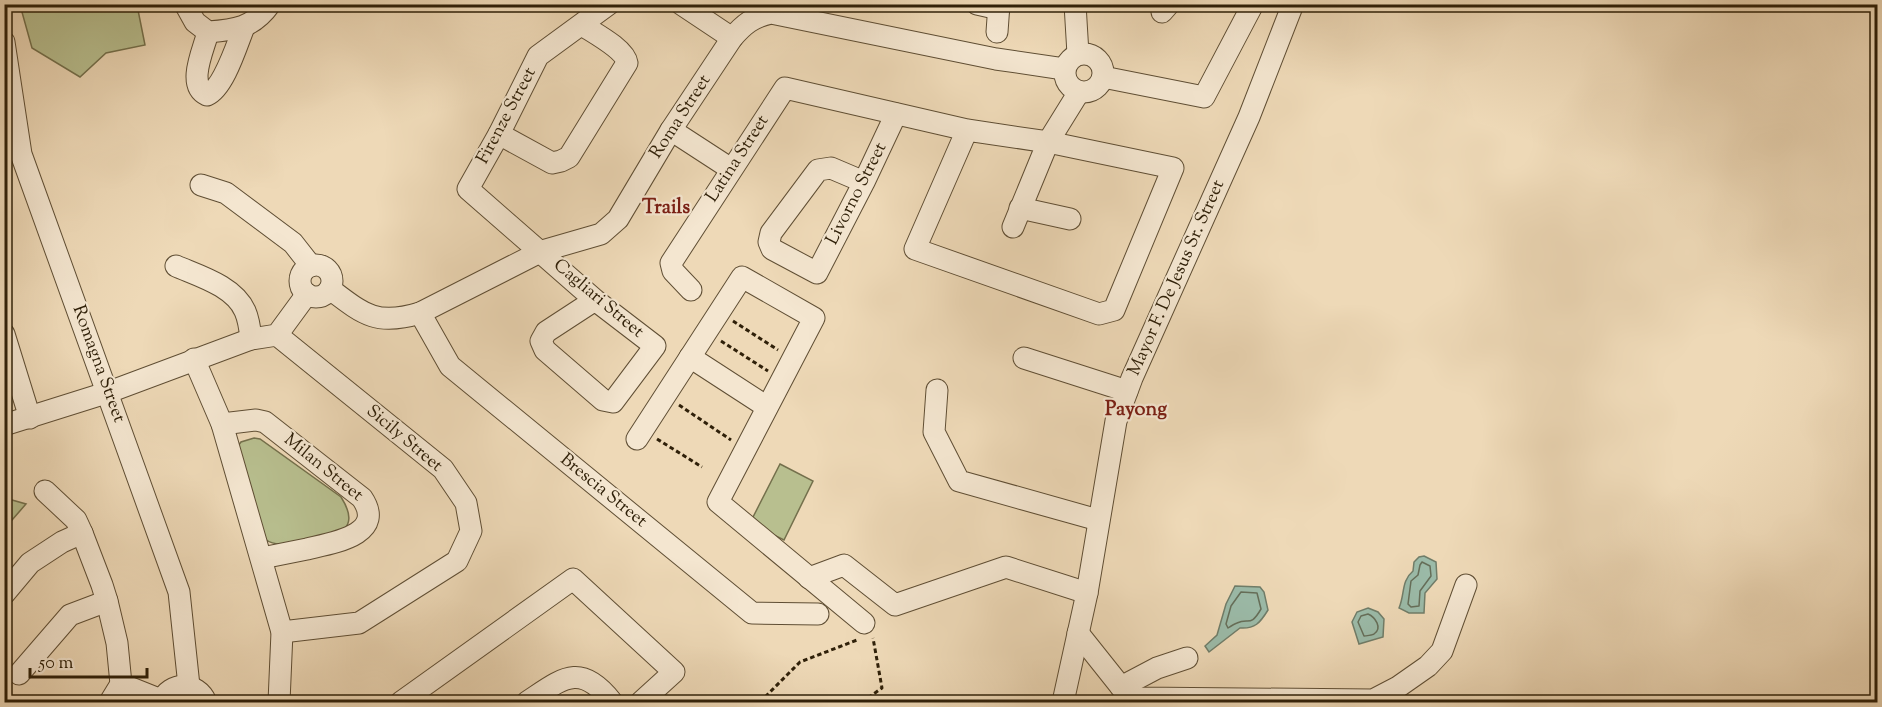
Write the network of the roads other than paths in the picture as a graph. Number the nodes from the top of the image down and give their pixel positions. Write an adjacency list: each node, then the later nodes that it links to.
1 (185, 4): 12 (street)
2 (609, 4): 10 (street, Firenze Street)
3 (681, 4): 14 (street)
4 (978, 4): 9 (street)
5 (1075, 4): 16 (street)
6 (1253, 4): 17 (street)
7 (1293, 4): 44 (street, Mayor F. De Jesus Sr. Street)
8 (268, 6): 11 (street)
9 (999, 7): 13 (street)
10 (582, 25): 22 (street, Firenze Street); 22 (street)
11 (244, 27): 12 (street); 12 (street)
12 (208, 32)
13 (997, 32)
14 (732, 38): 16 (street, Roma Street); 20 (street, Roma Street)
15 (4, 42): 45 (street, Romagna Street)
16 (1071, 62): 17 (street); 18 (street)
17 (1103, 77): 18 (street)
18 (1079, 92): 23 (street)
19 (896, 114): 21 (street); 24 (street, Latina Street); 25 (street, Livorno Street)
20 (671, 130): 24 (street); 29 (street, Roma Street)
21 (967, 130): 23 (street); 23 (street)
22 (499, 134): 27 (street, Firenze Street)
23 (1048, 142): 28 (street)
24 (731, 170): 33 (street, Latina Street)
25 (864, 183): 25 (street, Livorno Street)
26 (201, 185): 31 (street)
27 (468, 189): 29 (street, Cagliari Street)
28 (1070, 219)
29 (542, 251): 35 (street, Cagliari Street); 36 (street, Roma Street)
30 (176, 266): 39 (street)
31 (310, 266): 32 (street); 34 (street)
32 (330, 289): 34 (street); 36 (street, Roma Street)
33 (691, 290)
34 (308, 294): 38 (street)
35 (596, 300): 35 (street, Cagliari Street)
36 (420, 313): 60 (street, Brescia Street)
37 (4, 334): 47 (street)
38 (277, 335): 39 (street); 62 (street, Sicily Street)
39 (251, 339): 42 (street)
40 (690, 357): 46 (street); 46 (street); 50 (street)
41 (1024, 358): 44 (street)
42 (195, 359): 45 (street); 49 (street)
43 (937, 390): 52 (street)
44 (1127, 390): 52 (street, Mayor F. De Jesus Sr. Street)
45 (109, 392): 47 (street); 66 (street, Romagna Street)
46 (767, 407): 55 (street)
47 (30, 418): 48 (street)
48 (4, 424)
49 (222, 424): 54 (street); 54 (street, Milan Street)
50 (640, 435)
51 (45, 491): 53 (street)
52 (1098, 520): 57 (street, Mayor F. De Jesus Sr. Street)
53 (82, 533): 58 (street); 59 (street)
54 (262, 558): 62 (street)
55 (809, 578): 57 (street); 61 (street)
56 (1466, 585): 67 (street)
57 (1087, 593): 63 (street, Mayor F. De Jesus Sr. Street)
58 (4, 594)
59 (107, 601): 65 (street); 68 (street)
60 (818, 614)
61 (868, 629)
62 (282, 632): 71 (street)
63 (1078, 633): 67 (street); 76 (street, Mayor F. De Jesus Sr. Street)
64 (1187, 658): 67 (street)
65 (20, 674)
66 (189, 686): 69 (street); 70 (street)
67 (1121, 687)
68 (116, 693): 69 (street)
69 (161, 701)
70 (206, 702)
71 (279, 702)
72 (401, 702): 75 (street)
73 (527, 702): 74 (street)
74 (612, 702)
75 (641, 702)
76 (1063, 702)

